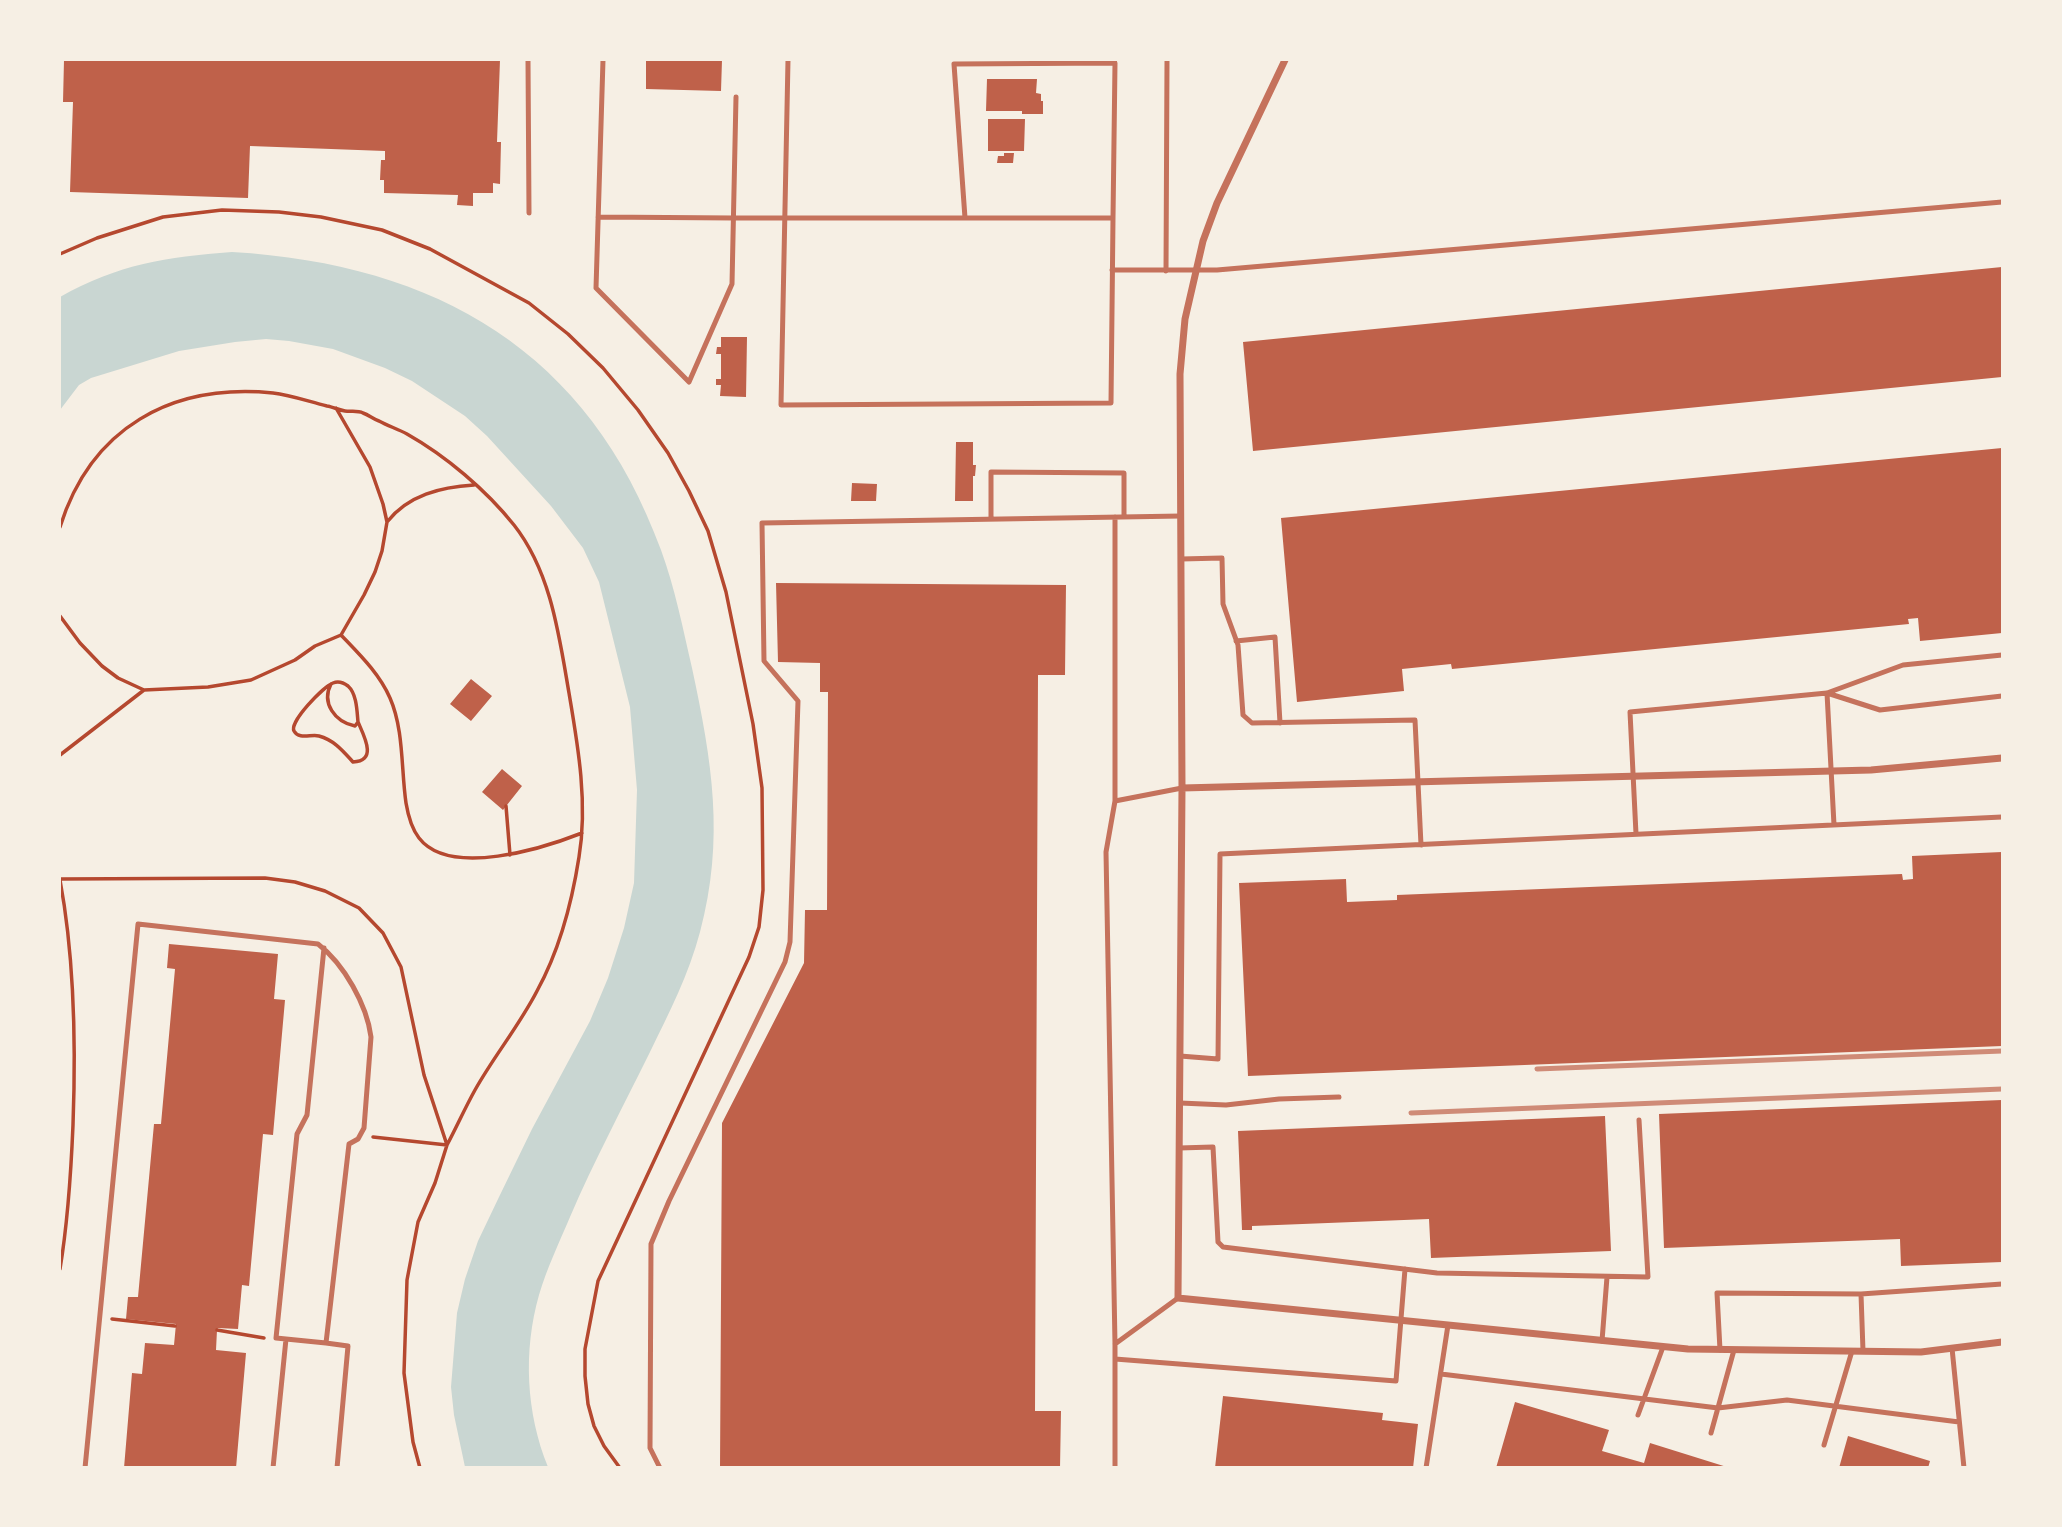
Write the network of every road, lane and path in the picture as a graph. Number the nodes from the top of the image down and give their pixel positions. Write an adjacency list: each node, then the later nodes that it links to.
1 (528, 60): 8 (lane)
2 (603, 60): 9 (lane)
3 (788, 60): 11 (lane)
4 (1167, 60): 16 (lane)
5 (1285, 60): 17 (street)
6 (736, 97): 10 (lane)
7 (2003, 202): 17 (lane)
8 (529, 212)
9 (598, 217): 10 (lane); 10 (lane)
10 (734, 218): 11 (lane)
11 (785, 218): 12 (lane); 15 (lane)
12 (965, 218): 13 (lane); 13 (lane)
13 (1113, 218): 15 (lane)
14 (60, 254): 95 (path)
15 (1112, 270): 16 (lane)
16 (1166, 271): 17 (lane)
17 (1196, 271): 21 (street)
18 (336, 408): 19 (path); 24 (path); 25 (path)
19 (474, 485): 24 (path); 47 (path)
20 (1124, 516): 21 (lane); 22 (lane); 23 (lane)
21 (1181, 516): 26 (street)
22 (1115, 517): 23 (lane); 43 (lane)
23 (990, 519): 96 (lane)
24 (387, 522): 28 (path)
25 (60, 527)
26 (1181, 559): 29 (lane); 42 (street)
27 (60, 616): 32 (path)
28 (341, 635): 32 (path); 50 (path)
29 (1237, 641): 36 (lane); 36 (lane)
30 (2003, 655): 33 (lane)
31 (331, 684): 35 (path); 35 (path); 35 (path)
32 (144, 690): 37 (path)
33 (1827, 693): 34 (lane); 39 (lane); 40 (lane)
34 (2003, 696)
35 (358, 722)
36 (1280, 723): 41 (lane)
37 (60, 755)
38 (2003, 758): 39 (street)
39 (1832, 771): 40 (street); 46 (lane)
40 (1633, 776): 41 (street); 48 (lane)
41 (1416, 782): 42 (street); 49 (lane)
42 (1182, 789): 43 (lane); 53 (street)
43 (1115, 801): 75 (lane)
44 (506, 806): 50 (path)
45 (2003, 817): 46 (lane)
46 (1834, 825): 48 (lane)
47 (583, 833): 50 (path); 58 (path)
48 (1636, 834): 49 (lane)
49 (1421, 845): 53 (lane)
50 (510, 855)
51 (60, 879): 58 (path); 60 (path)
52 (324, 948): 57 (lane); 66 (lane); 71 (lane)
53 (1180, 1056): 55 (street)
54 (1339, 1097): 55 (lane)
55 (1180, 1103): 59 (street)
56 (1640, 1120): 62 (lane)
57 (359, 1136): 58 (path); 74 (lane)
58 (447, 1145): 94 (path)
59 (1179, 1148): 61 (lane); 65 (street)
60 (60, 1269)
61 (1405, 1269): 62 (lane); 67 (lane)
62 (1607, 1276): 72 (lane)
63 (2003, 1284): 64 (lane)
64 (1861, 1294): 78 (lane); 81 (lane)
65 (1178, 1298): 67 (street); 75 (lane)
66 (100, 1317): 69 (path); 91 (lane)
67 (1401, 1320): 68 (street); 82 (lane)
68 (1448, 1325): 72 (street); 83 (lane)
69 (176, 1326)
70 (217, 1331): 71 (path)
71 (286, 1340): 74 (lane); 92 (lane)
72 (1602, 1340): 76 (street)
73 (2003, 1342): 77 (street)
74 (326, 1343): 93 (lane)
75 (1115, 1344): 82 (lane)
76 (1663, 1347): 78 (street); 84 (lane)
77 (1952, 1348): 81 (street); 88 (lane)
78 (1720, 1350): 79 (street)
79 (1734, 1350): 80 (street); 86 (lane)
80 (1852, 1351): 81 (street); 85 (lane)
81 (1863, 1351)
82 (1115, 1359): 97 (lane)
83 (1441, 1374): 84 (lane); 98 (lane)
84 (1644, 1400): 86 (lane); 87 (lane)
85 (1836, 1406): 86 (lane); 88 (lane); 90 (lane)
86 (1718, 1408): 89 (lane)
87 (1638, 1415)
88 (1959, 1422): 99 (lane)
89 (1711, 1433)
90 (1824, 1445)
91 (85, 1468)
92 (273, 1468)
93 (337, 1468)
94 (420, 1468)
95 (620, 1468)
96 (660, 1468)
97 (1115, 1468)
98 (1426, 1468)
99 (1964, 1468)

